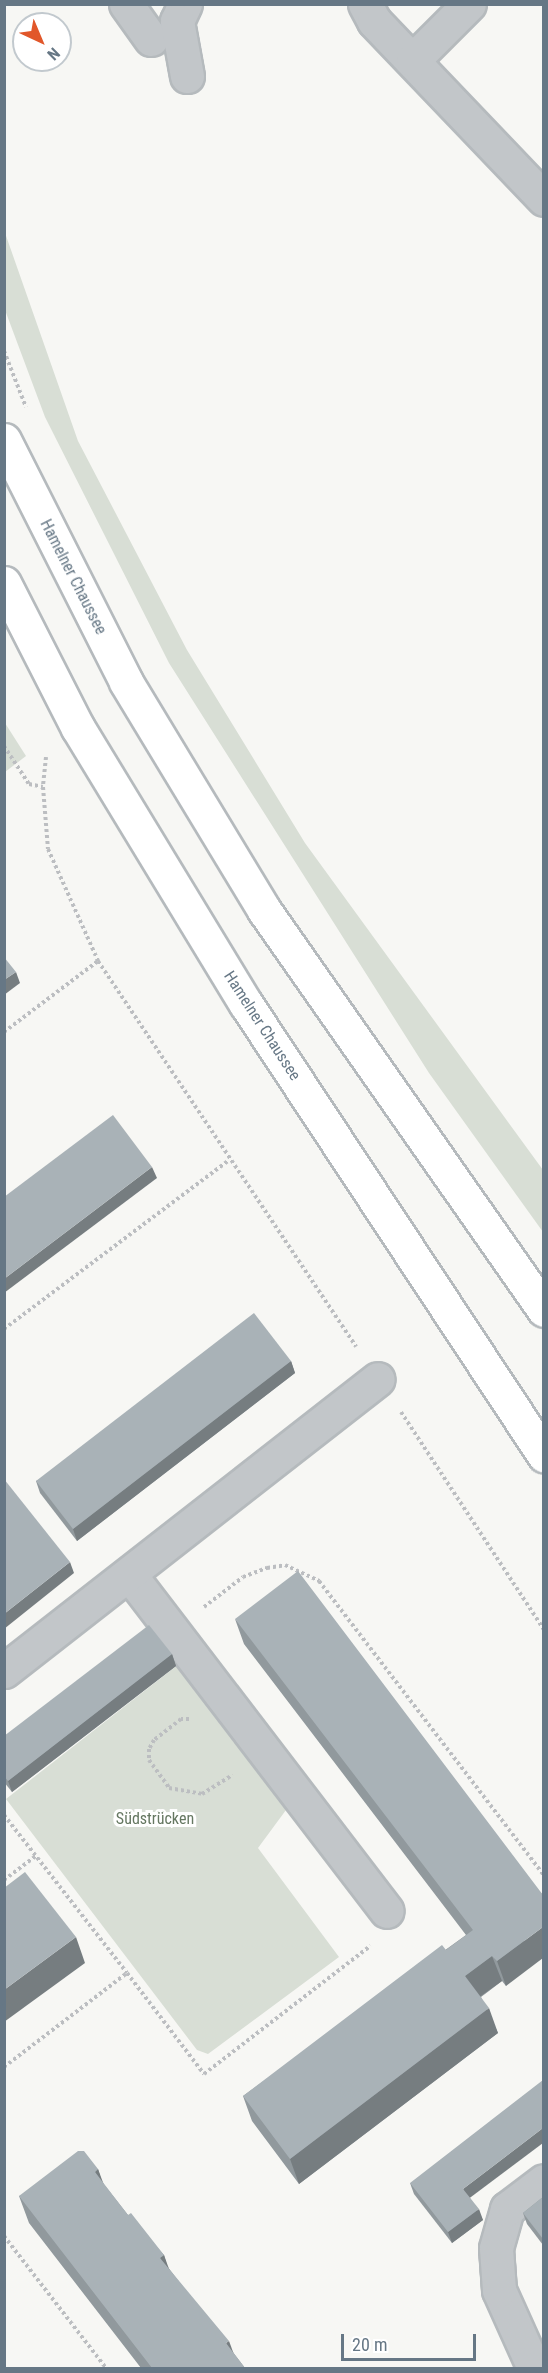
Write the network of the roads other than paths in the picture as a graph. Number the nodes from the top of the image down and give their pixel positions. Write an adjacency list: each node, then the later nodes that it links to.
1 (126, 4): 5 (street)
2 (185, 4): 7 (street)
3 (365, 4): 6 (street)
4 (469, 4): 6 (street)
5 (152, 39)
6 (413, 60): 8 (street)
7 (187, 76)
8 (543, 199)
9 (4, 440): 11 (main road, Hamelner Chaussee)
10 (4, 583): 13 (main road, Hamelner Chaussee)
11 (543, 1310)
12 (378, 1379): 14 (street)
13 (543, 1455)
14 (129, 1574): 15 (street); 16 (street)
15 (4, 1671)
16 (387, 1911)
17 (543, 2181): 18 (street)
18 (534, 2368)

